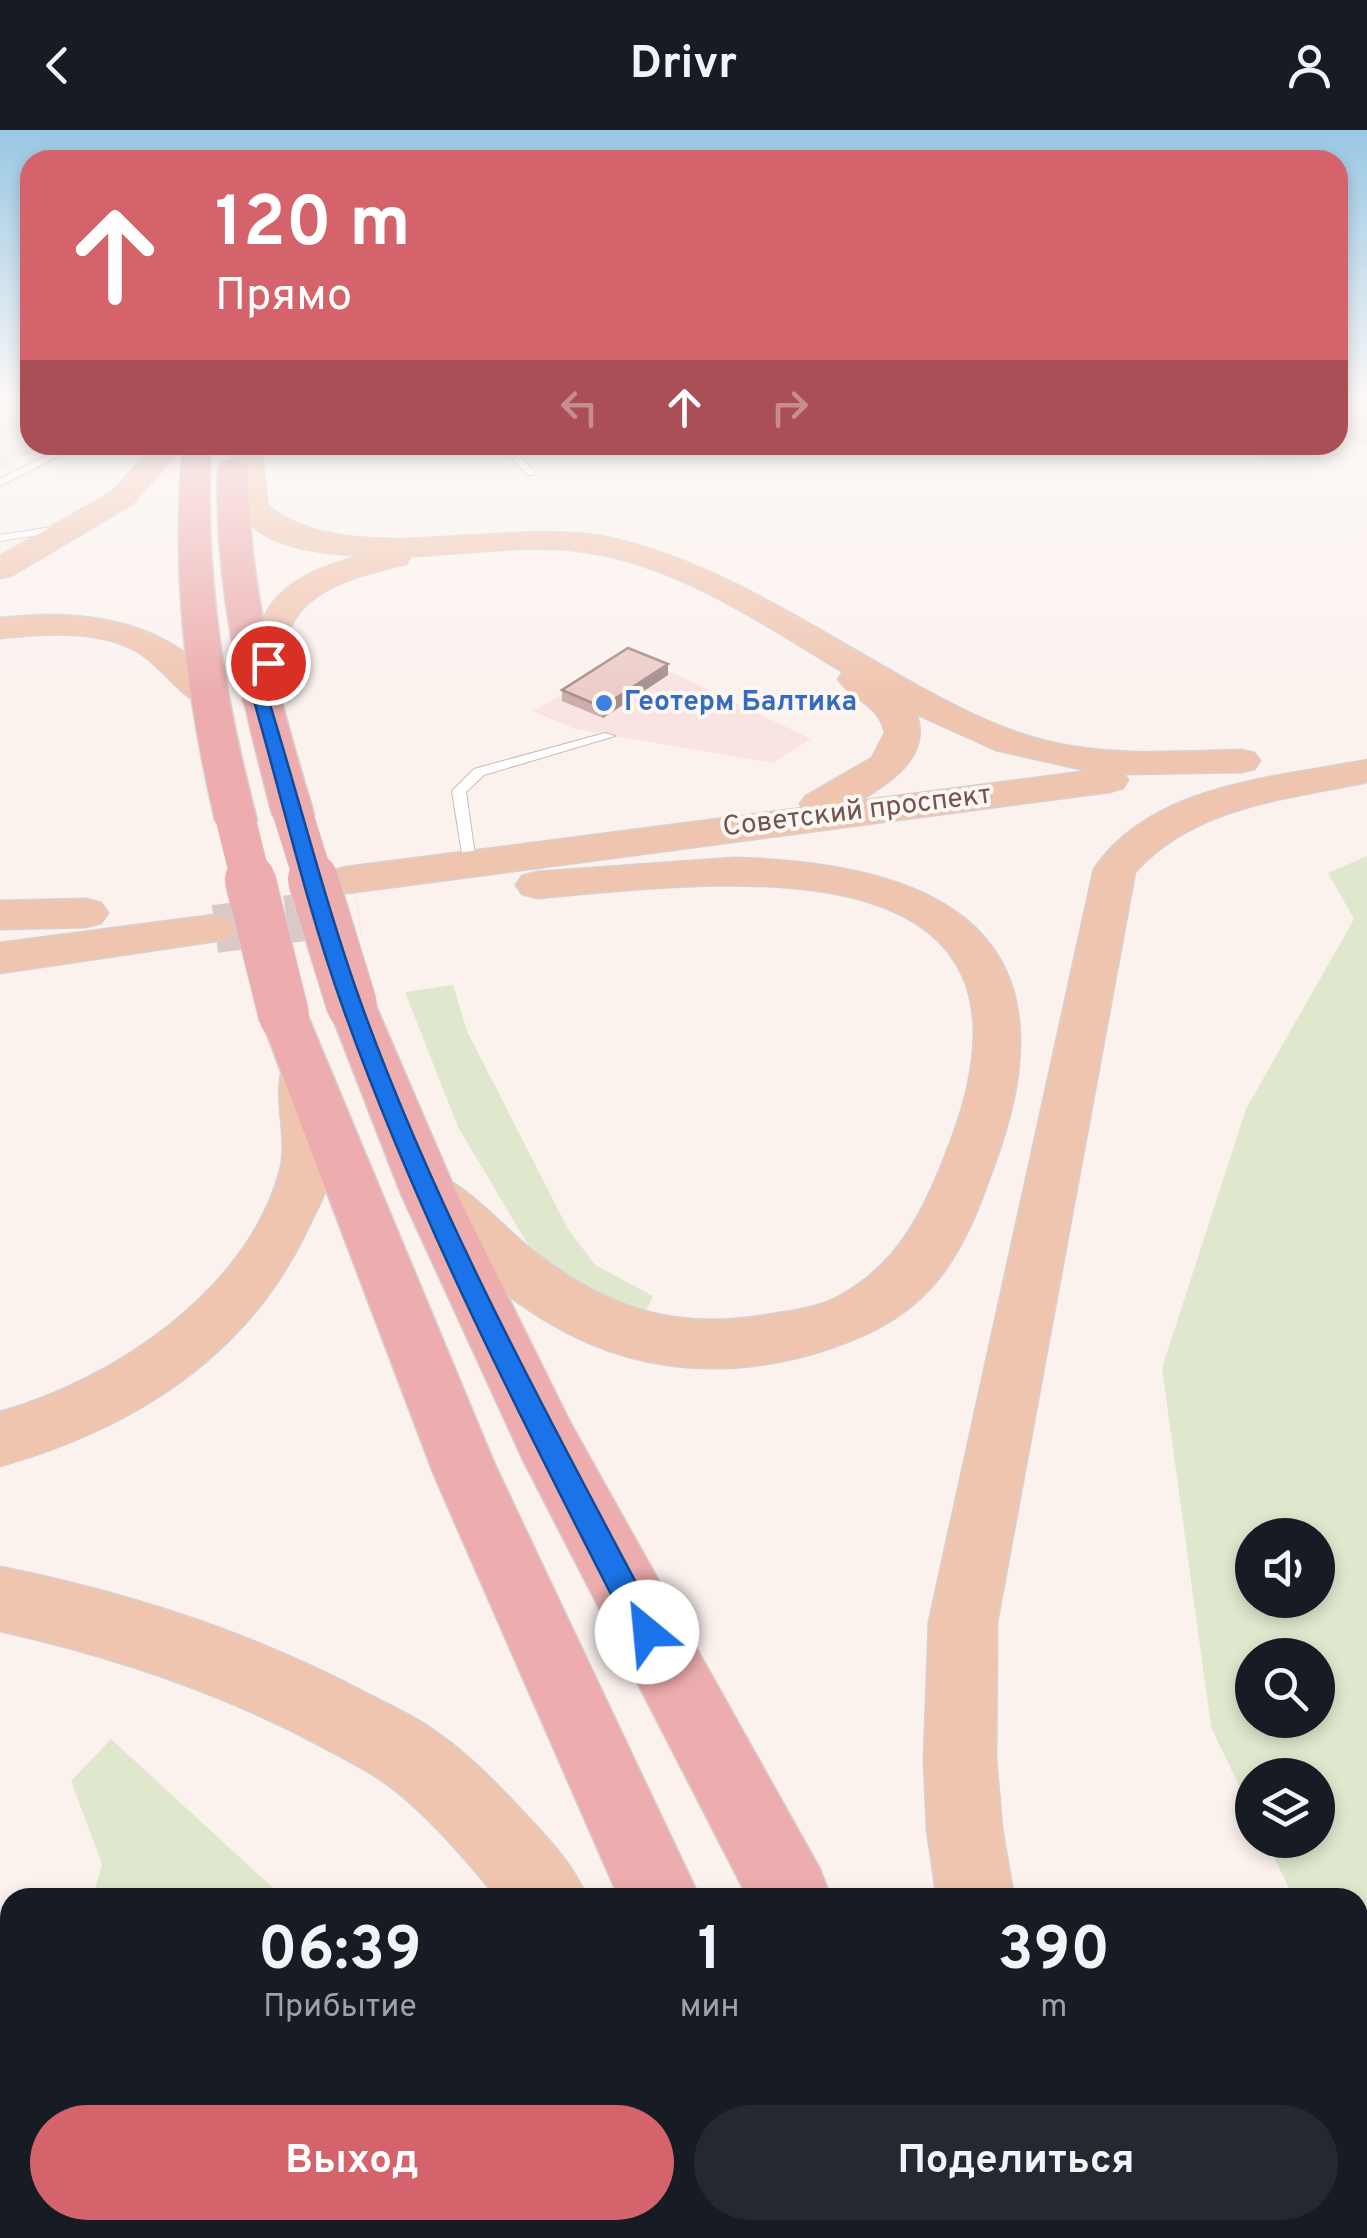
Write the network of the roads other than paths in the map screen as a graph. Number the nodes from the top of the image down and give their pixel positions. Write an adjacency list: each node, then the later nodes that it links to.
1 (121, 498): 5 (main road)
2 (195, 498): 9 (highway)
3 (233, 498): 10 (highway)
4 (253, 498): 13 (main road)
5 (83, 523): 6 (lane); 7 (main road)
6 (0, 538)
7 (0, 569)
8 (0, 628): 9 (main road)
9 (208, 694): 19 (highway, bridge)
10 (262, 701): 15 (main road); 20 (highway, bridge)
11 (609, 736): 16 (lane)
12 (1367, 742): 13 (main road, Советский проспект)
13 (1241, 760): 15 (main road, Советский проспект)
14 (1367, 771): 17 (main road, Советский проспект); 26 (main road)
15 (782, 820): 16 (main road, Советский проспект)
16 (469, 863): 17 (main road, Советский проспект)
17 (536, 885): 20 (main road)
18 (1, 943): 18 (main road)
19 (294, 1040): 21 (main road); 24 (highway)
20 (429, 1194): 25 (highway)
21 (0, 1439)
22 (0, 1599): 23 (main road)
23 (540, 1888)
24 (655, 1888)
25 (786, 1888)
26 (974, 1888)

